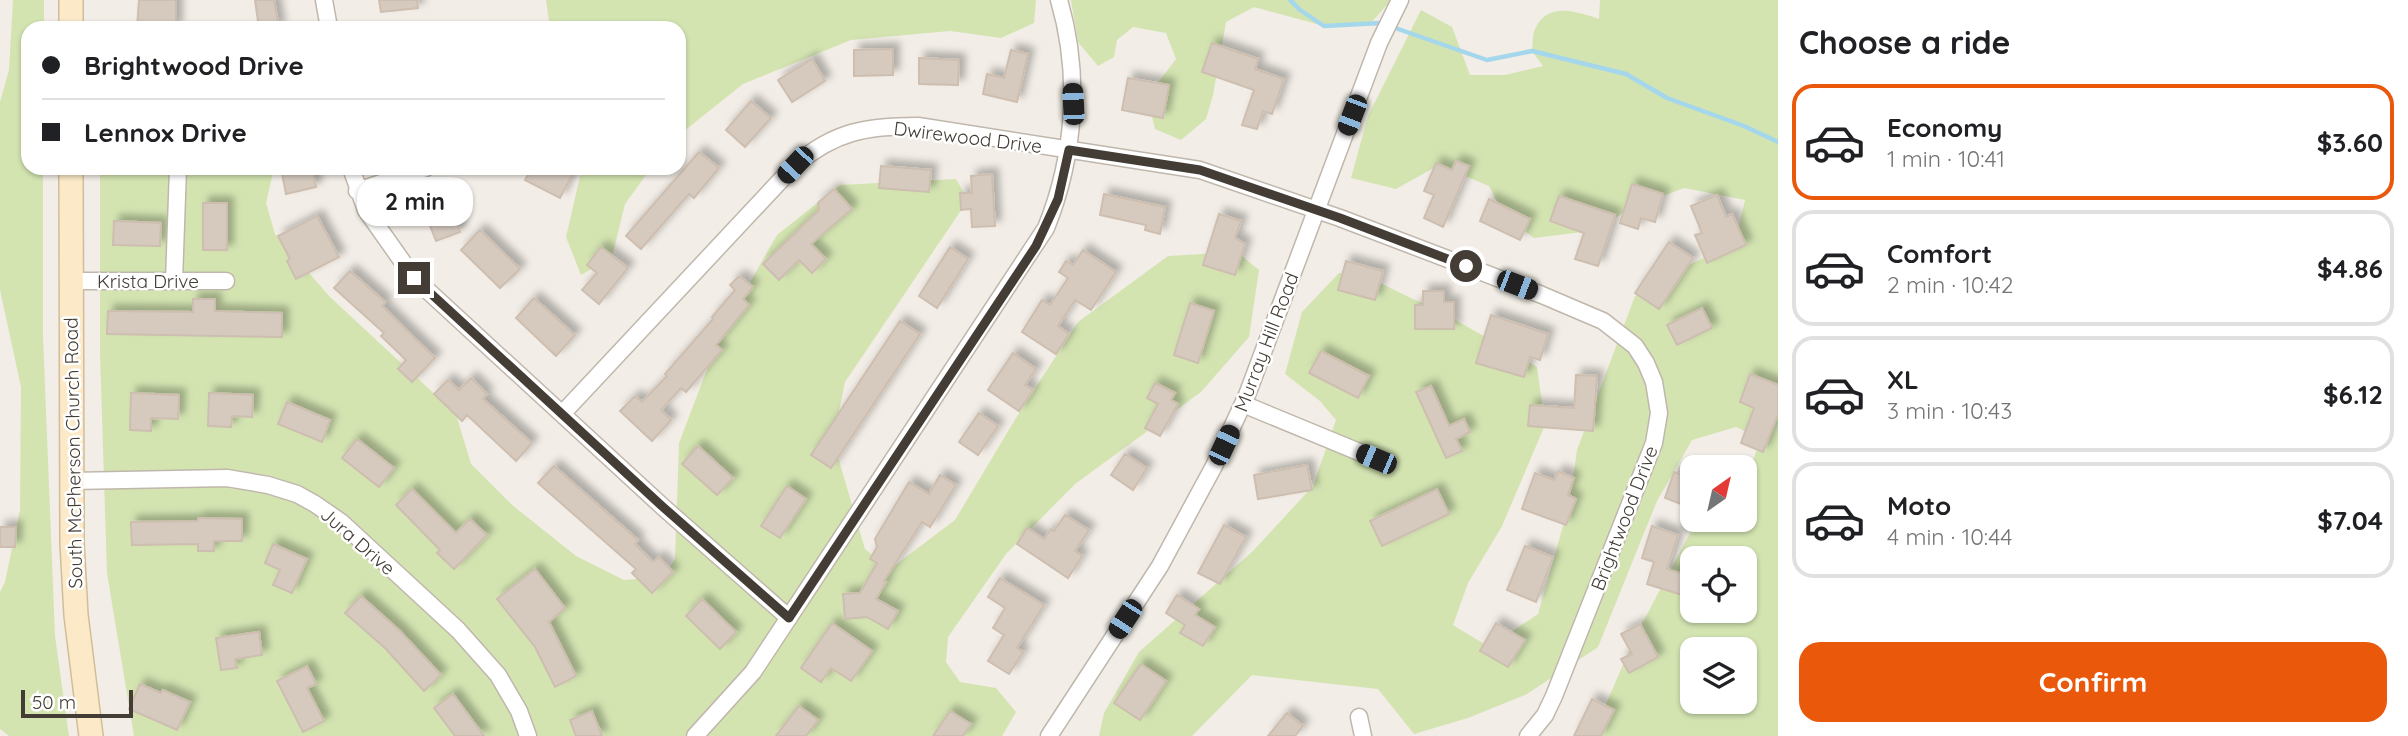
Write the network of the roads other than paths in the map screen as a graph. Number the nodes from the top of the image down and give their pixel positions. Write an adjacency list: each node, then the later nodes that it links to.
1 (71, 0): 5 (main road)
2 (324, 0): 6 (street)
3 (1059, 0): 7 (street)
4 (1400, 0): 13 (street, Murray Hill Road)
5 (71, 21)
6 (328, 21)
7 (1069, 150): 13 (street, Dwirewood Drive); 18 (street, Dwirewood Drive); 21 (street)
8 (71, 175): 14 (main road, South McPherson Church Road)
9 (178, 175): 15 (street)
10 (353, 175): 12 (street)
11 (405, 175): 12 (street)
12 (357, 191): 18 (street)
13 (1316, 210): 17 (street, Murray Hill Road); 28 (street, Brightwood Drive)
14 (71, 281): 15 (street, Krista Drive); 20 (main road, South McPherson Church Road)
15 (174, 281): 16 (street, Krista Drive)
16 (226, 281)
17 (1243, 404): 19 (street); 26 (street, Murray Hill Road)
18 (562, 414): 21 (street)
19 (1376, 459)
20 (72, 481): 23 (main road, South McPherson Church Road); 24 (street, Jura Drive)
21 (789, 618): 25 (street)
22 (1359, 717): 27 (street)
23 (91, 736)
24 (528, 736)
25 (695, 736)
26 (1049, 736)
27 (1363, 736)
28 (1528, 736)

